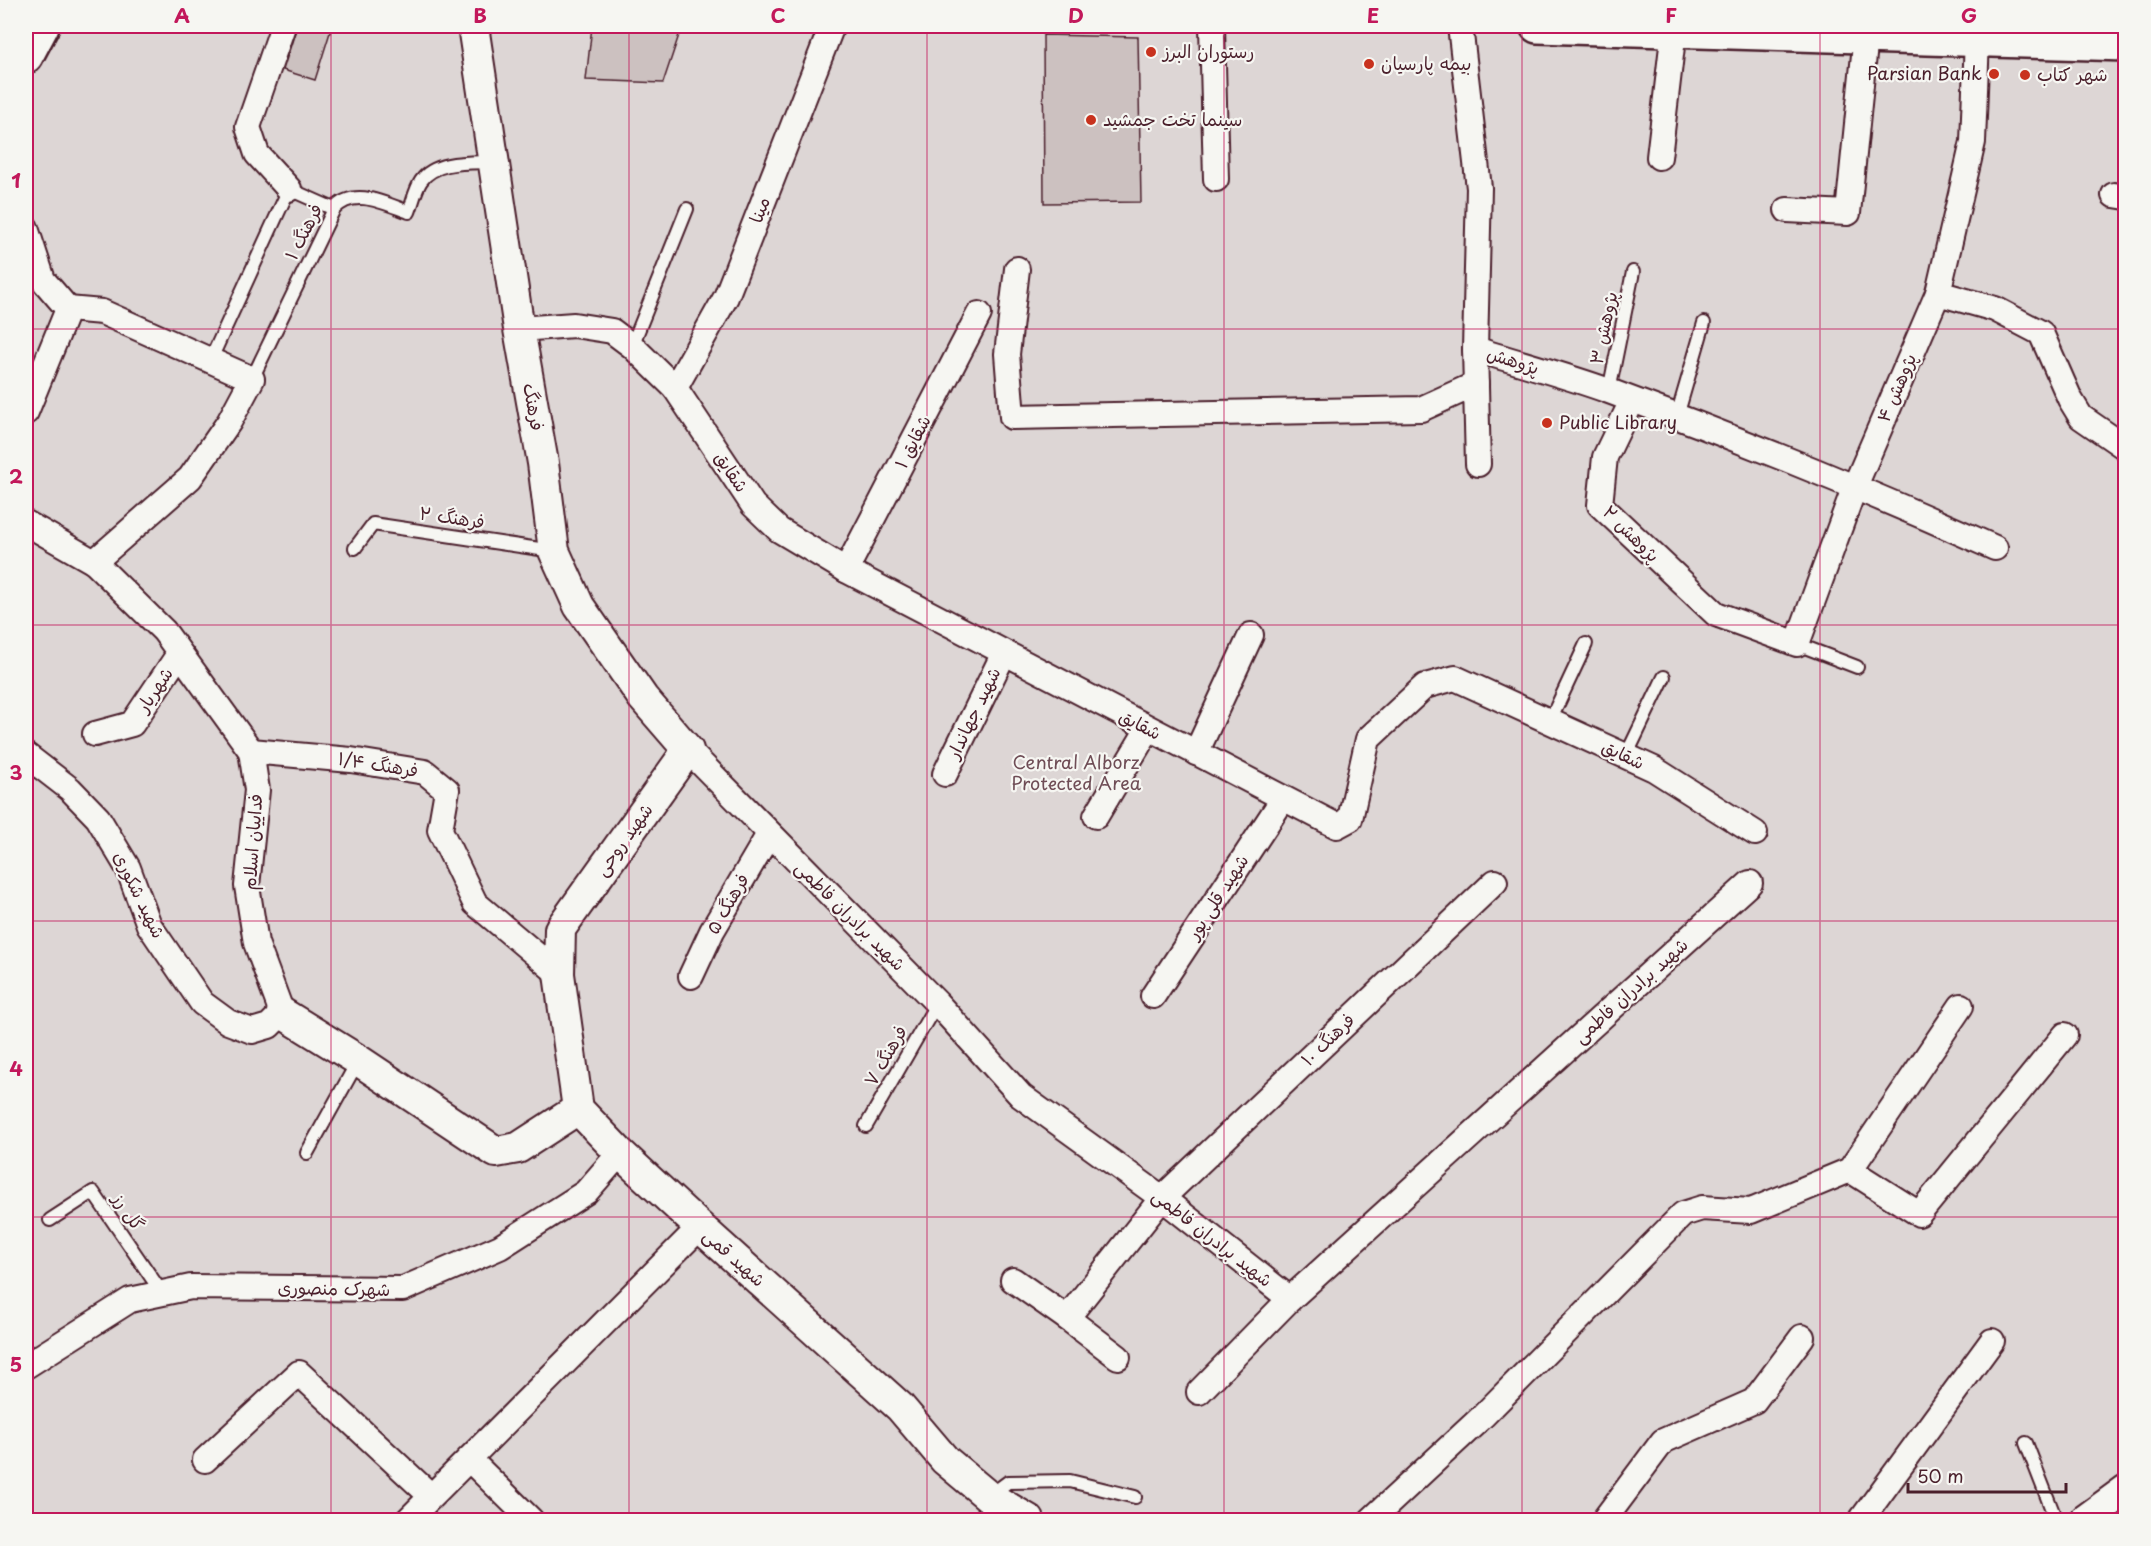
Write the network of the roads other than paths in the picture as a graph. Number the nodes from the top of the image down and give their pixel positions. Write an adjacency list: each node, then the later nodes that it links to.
1 (42, 26): 13 (main road)
2 (283, 26): 17 (street)
3 (473, 26): 15 (street, فرهنگ)
4 (832, 26): 34 (street, مینا)
5 (1212, 26): 16 (street)
6 (1460, 26): 30 (street, پژوهش)
7 (1537, 26): 8 (main road)
8 (1674, 29): 9 (main road); 14 (street)
9 (1820, 29): 10 (main road)
10 (1866, 35): 11 (main road); 20 (street)
11 (1977, 38): 12 (main road); 24 (street, پژوهش ۴)
12 (2126, 44)
13 (26, 56)
14 (1659, 157)
15 (493, 162): 18 (lane, فرهنگ ۱); 28 (street, فرهنگ)
16 (1216, 179)
17 (289, 189): 18 (lane); 31 (lane)
18 (334, 209): 32 (lane, فرهنگ ۱)
19 (687, 209): 29 (lane)
20 (1787, 210)
21 (26, 228): 25 (street)
22 (1017, 269): 33 (street)
23 (1634, 272): 35 (lane, پژوهش ۳)
24 (1938, 293): 39 (street); 41 (street, پژوهش ۴)
25 (68, 309): 31 (street); 37 (street)
26 (979, 314): 47 (street, شقایق ۱)
27 (1704, 323): 38 (lane)
28 (519, 329): 29 (street, شقایق); 45 (street, فرهنگ)
29 (632, 346): 34 (street, شقایق)
30 (1475, 349): 33 (street); 35 (street, پژوهش)
31 (210, 362): 32 (street)
32 (252, 379): 46 (street)
33 (1476, 384): 40 (street)
34 (675, 388): 47 (street, شقایق)
35 (1609, 391): 36 (street, پژوهش)
36 (1632, 401): 38 (street, پژوهش); 50 (street, پژوهش ۲)
37 (26, 412)
38 (1677, 416): 41 (street, پژوهش)
39 (2126, 448)
40 (1478, 464)
41 (1855, 486): 44 (street, پژوهش); 50 (street, پژوهش ۴)
42 (27, 527): 46 (street, فداییان اسلام)
43 (355, 548): 45 (lane, فرهنگ ۲)
44 (1995, 548)
45 (554, 551): 58 (street, فرهنگ)
46 (94, 562): 52 (street, فداییان اسلام)
47 (846, 570): 51 (street, شقایق)
48 (1251, 635): 60 (street)
49 (1586, 644): 55 (lane)
50 (1797, 644): 53 (lane)
51 (1004, 652): 56 (street, شقایق); 63 (street, شهید جهاندار)
52 (180, 654): 57 (street, شهریار); 59 (street, فداییان اسلام)
53 (1857, 667)
54 (1664, 677): 62 (lane)
55 (1550, 722): 62 (street, شقایق); 64 (street, شقایق)
56 (1148, 729): 60 (street, شقایق); 65 (street)
57 (95, 734)
58 (688, 750): 67 (street, شهید برادران فاطمی); 70 (street, شهید روحی)
59 (251, 751): 70 (street, فرهنگ ۱/۴); 75 (street, فداییان اسلام)
60 (1196, 753): 64 (street, شقایق)
61 (26, 755): 75 (street, شهید شکوری)
62 (1626, 756): 66 (street, شقایق)
63 (945, 774)
64 (1282, 799): 72 (street, شهید قلی پور)
65 (1096, 816)
66 (1755, 833)
67 (769, 834): 71 (street, فرهنگ ۵); 73 (street, شهید برادران فاطمی)
68 (1495, 882): 83 (street, فرهنگ ۱۰)
69 (1750, 883): 88 (street, شهید برادران فاطمی)
70 (559, 974): 78 (street)
71 (691, 976)
72 (1153, 996)
73 (937, 1004): 79 (lane, فرهنگ ۷); 83 (street, شهید برادران فاطمی)
74 (1961, 1005): 82 (street)
75 (282, 1013): 77 (street)
76 (2065, 1035): 82 (street)
77 (358, 1060): 78 (street); 80 (lane)
78 (578, 1109): 81 (street, شهید قمی)
79 (866, 1126)
80 (307, 1152)
81 (620, 1153): 85 (street, شهید قمی); 87 (street, شهرک منصوری)
82 (1850, 1170): 105 (street)
83 (1162, 1198): 88 (street, شهید برادران فاطمی); 89 (street, فرهنگ ۱۰)
84 (50, 1220): 87 (lane, گل رز)
85 (700, 1227): 96 (street); 100 (street, شهید قمی)
86 (1013, 1280): 89 (street)
87 (162, 1293): 93 (street, شهرک منصوری)
88 (1290, 1299): 94 (street)
89 (1067, 1318): 92 (street)
90 (1802, 1337): 106 (street)
91 (1992, 1341): 107 (street)
92 (1118, 1357)
93 (26, 1366)
94 (1199, 1392)
95 (2026, 1443): 108 (lane)
96 (469, 1459): 99 (street); 103 (street)
97 (205, 1460): 99 (street)
98 (2126, 1490): 109 (street)
99 (431, 1496): 102 (street)
100 (988, 1497): 101 (lane); 104 (street, شهید قمی)
101 (1135, 1497)
102 (408, 1521)
103 (531, 1521)
104 (1029, 1521)
105 (1371, 1521)
106 (1604, 1521)
107 (1861, 1521)
108 (2056, 1521)
109 (2085, 1521)

